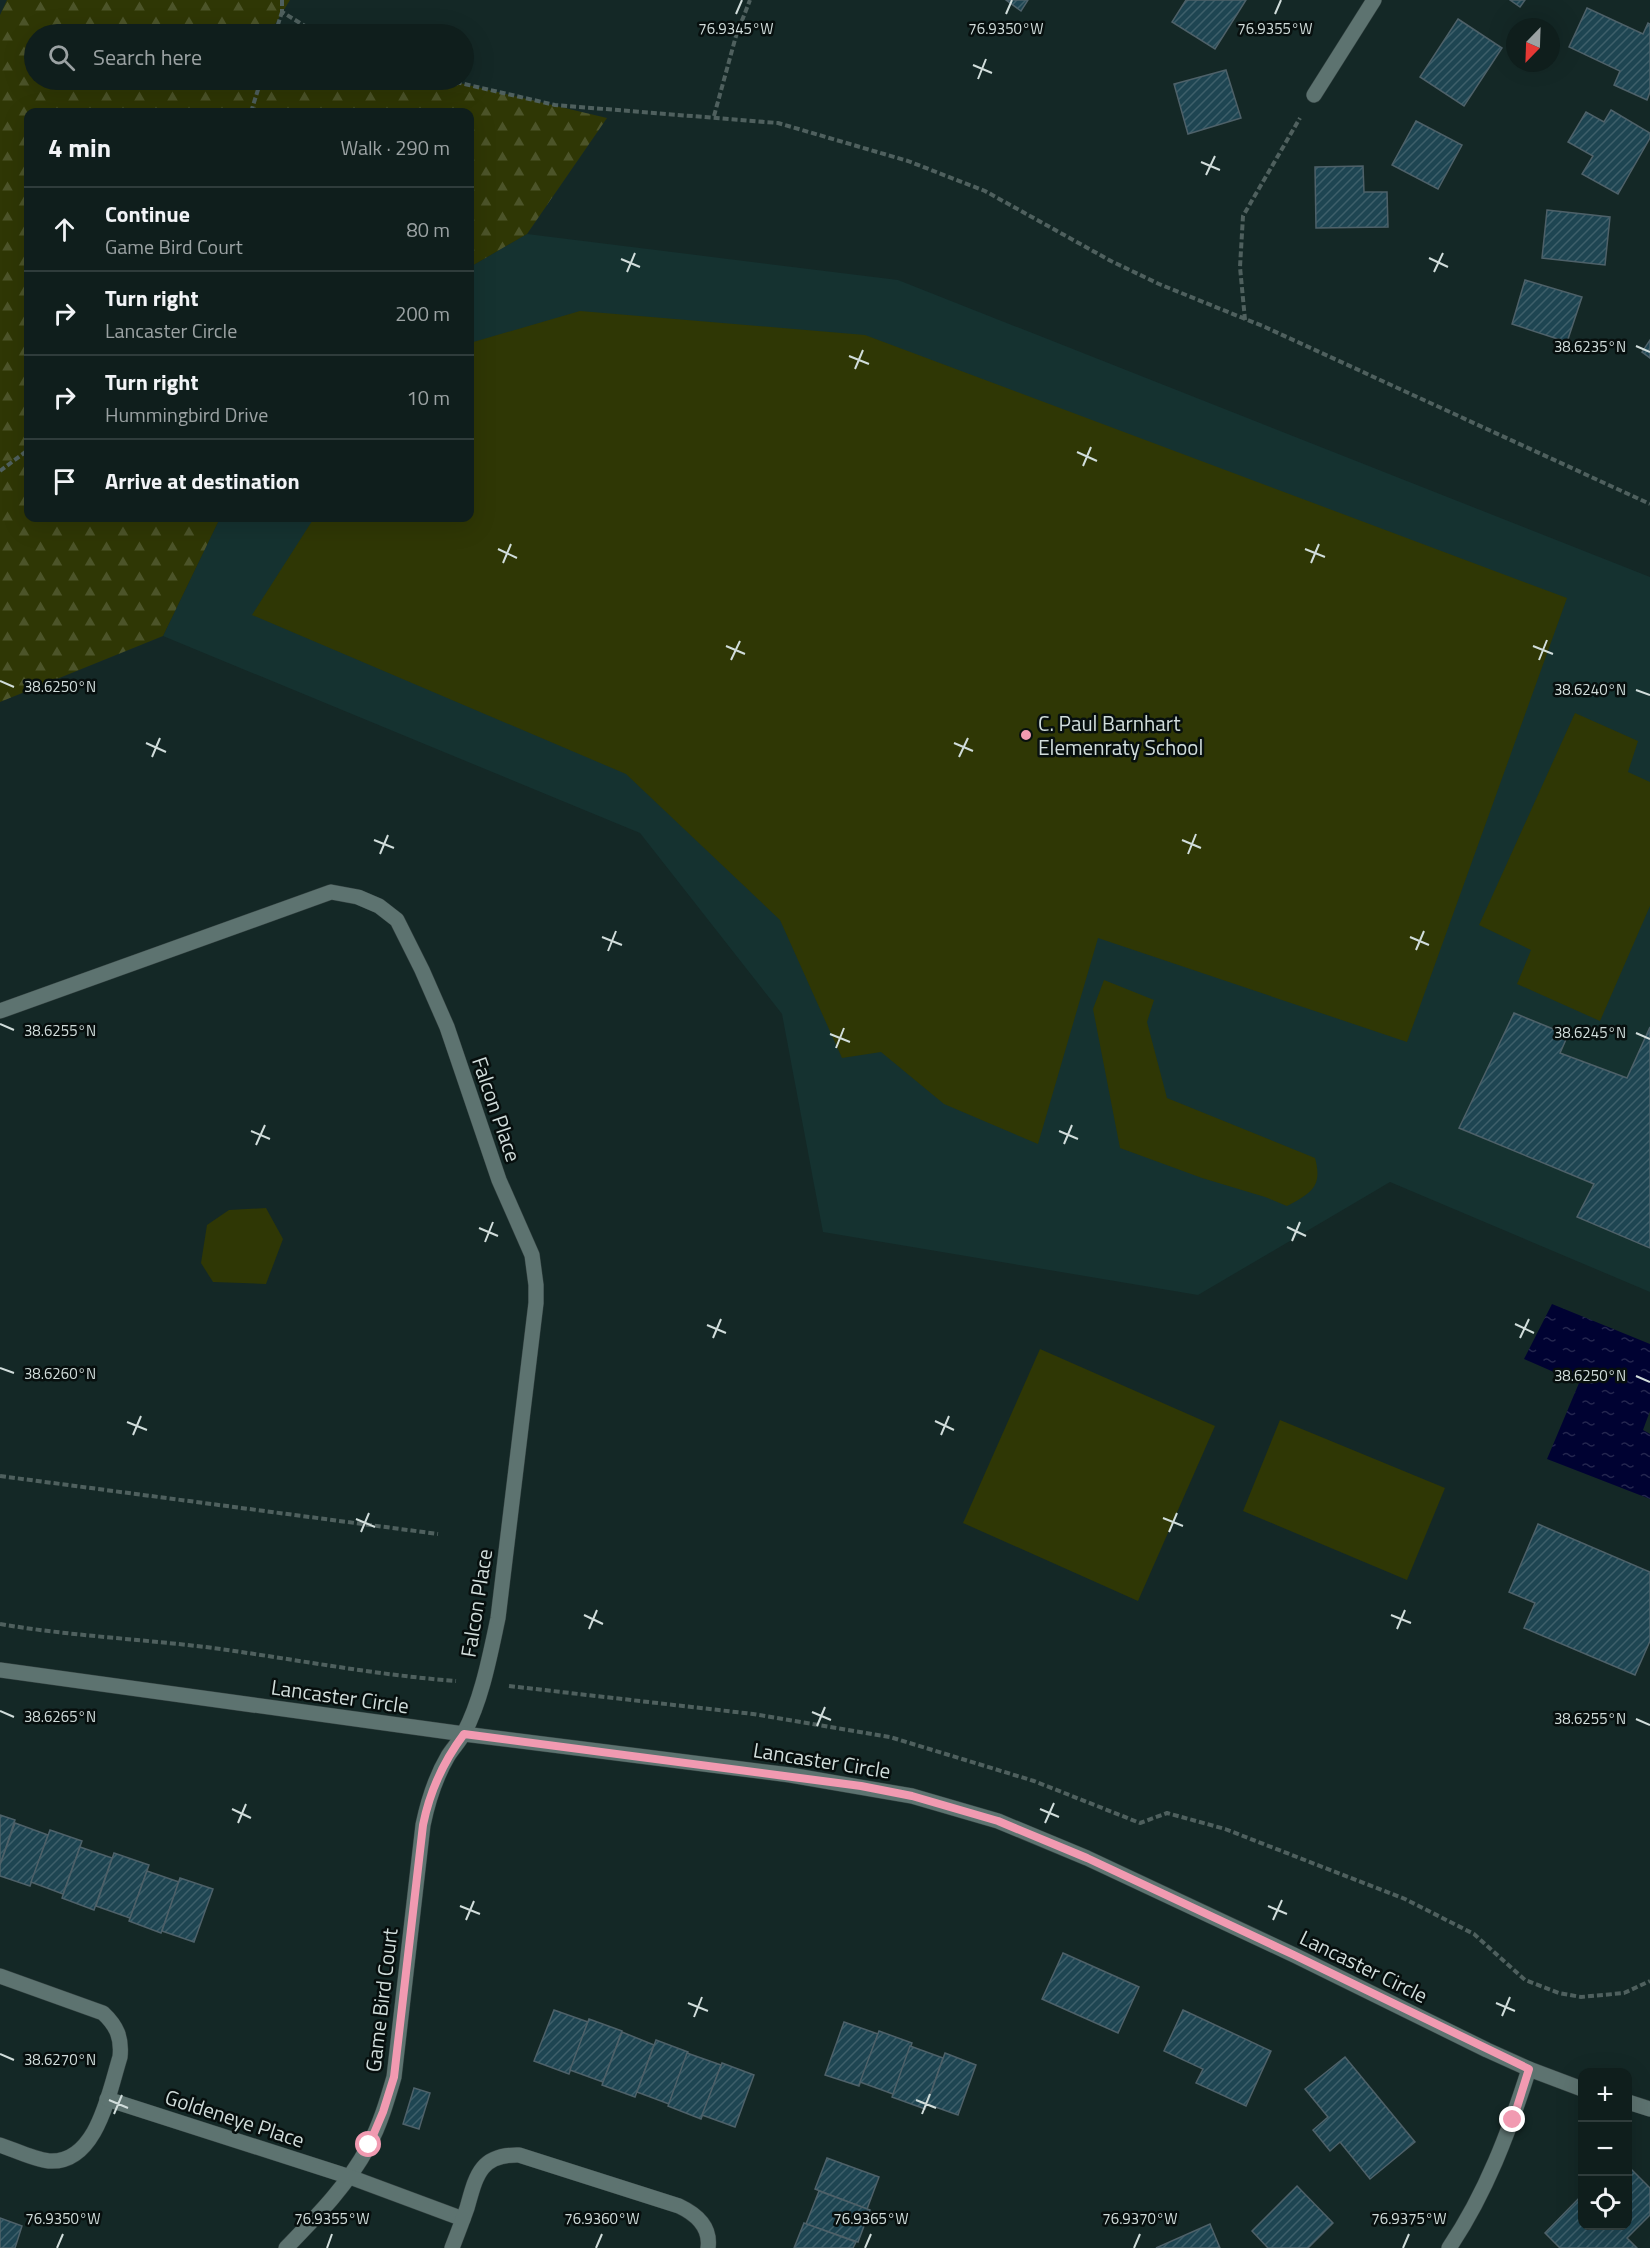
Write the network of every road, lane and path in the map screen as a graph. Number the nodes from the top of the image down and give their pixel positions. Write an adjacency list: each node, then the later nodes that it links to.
1 (282, 0): 4 (path)
2 (750, 0): 11 (path)
3 (1374, 0): 9 (street)
4 (282, 12): 5 (path); 6 (path)
5 (278, 24)
6 (302, 24)
7 (474, 86): 11 (path)
8 (258, 90): 10 (path)
9 (1314, 95): 12 (path)
10 (252, 108)
11 (714, 116): 12 (path)
12 (1245, 320): 15 (path)
13 (24, 453): 14 (path)
14 (0, 471)
15 (1650, 504)
16 (0, 1011): 20 (street, Falcon Place)
17 (0, 1476): 18 (path)
18 (438, 1534)
19 (0, 1670): 20 (street, Lancaster Circle)
20 (464, 1734): 22 (street, Lancaster Circle); 28 (street, Game Bird Court)
21 (0, 1976): 24 (street)
22 (1529, 2069): 23 (street, Lancaster Circle); 33 (street)
23 (1578, 2087)
24 (107, 2098): 27 (street); 28 (street, Goldeneye Place)
25 (1632, 2103): 26 (street)
26 (1650, 2109)
27 (0, 2145)
28 (350, 2176): 29 (street, Goldeneye Place); 30 (street, Game Bird Court)
29 (463, 2219): 31 (street); 32 (street)
30 (286, 2248)
31 (452, 2248)
32 (708, 2248)
33 (1449, 2248)

